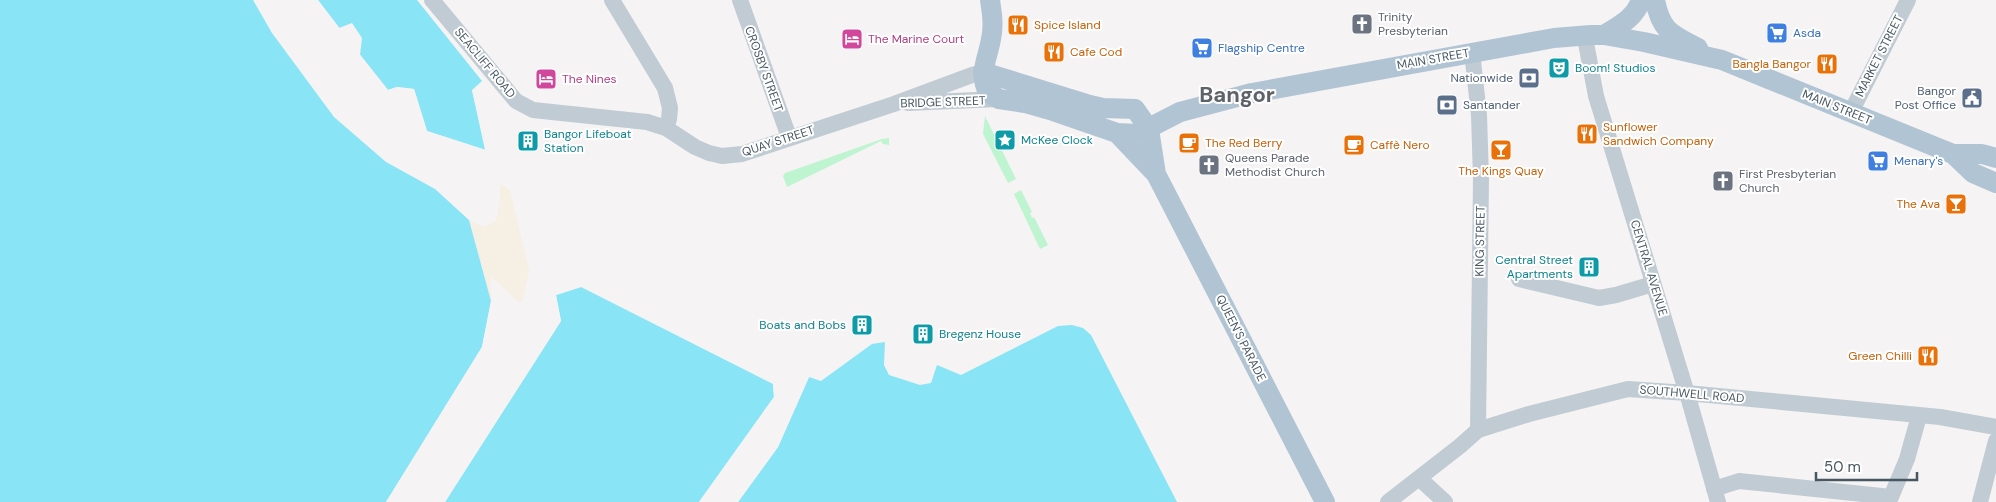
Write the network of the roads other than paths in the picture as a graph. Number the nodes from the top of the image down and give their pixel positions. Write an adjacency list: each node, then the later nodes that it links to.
1 (432, 0): 15 (street, SEACLIFF ROAD)
2 (612, 0): 15 (street)
3 (740, 0): 18 (street, CROSBY STREET)
4 (990, 0): 11 (main road)
5 (1641, 0): 8 (main road)
6 (1908, 0): 14 (street, MARKET STREET)
7 (1656, 4): 10 (main road, MAIN STREET)
8 (1598, 35): 9 (main road, MAIN STREET); 10 (main road, MAIN STREET); 24 (street, CENTRAL AVENUE)
9 (1472, 52): 16 (main road, MAIN STREET); 28 (street, KING STREET)
10 (1722, 60): 14 (main road, MAIN STREET)
11 (983, 72): 12 (main road); 13 (street, BRIDGE STREET); 16 (main road)
12 (999, 99): 13 (street, BRIDGE STREET); 17 (main road, BRIDGE STREET)
13 (894, 104): 18 (street, QUAY STREET)
14 (1851, 112): 19 (main road, MAIN STREET)
15 (666, 128): 18 (street, QUAY STREET)
16 (1149, 129): 17 (main road, MAIN STREET); 21 (main road)
17 (1117, 133): 21 (main road, BRIDGE STREET)
18 (789, 137)
19 (1952, 154): 20 (main road, MAIN STREET); 22 (main road, MAIN STREET)
20 (1996, 158)
21 (1156, 174): 32 (main road, QUEEN'S PARADE)
22 (1996, 183)
23 (1520, 279): 24 (street)
24 (1653, 284): 25 (street, CENTRAL AVENUE)
25 (1687, 393): 26 (street, SOUTHWELL ROAD); 28 (street, SOUTHWELL ROAD); 31 (street, CENTRAL AVENUE)
26 (1919, 416): 27 (street, SOUTHWELL ROAD); 31 (street)
27 (1996, 427)
28 (1478, 430): 30 (street, SOUTHWELL ROAD)
29 (1996, 442): 35 (street)
30 (1419, 478): 33 (street, SOUTHWELL ROAD); 34 (street)
31 (1716, 496)
32 (1325, 502)
33 (1388, 502)
34 (1445, 502)
35 (1980, 502)

